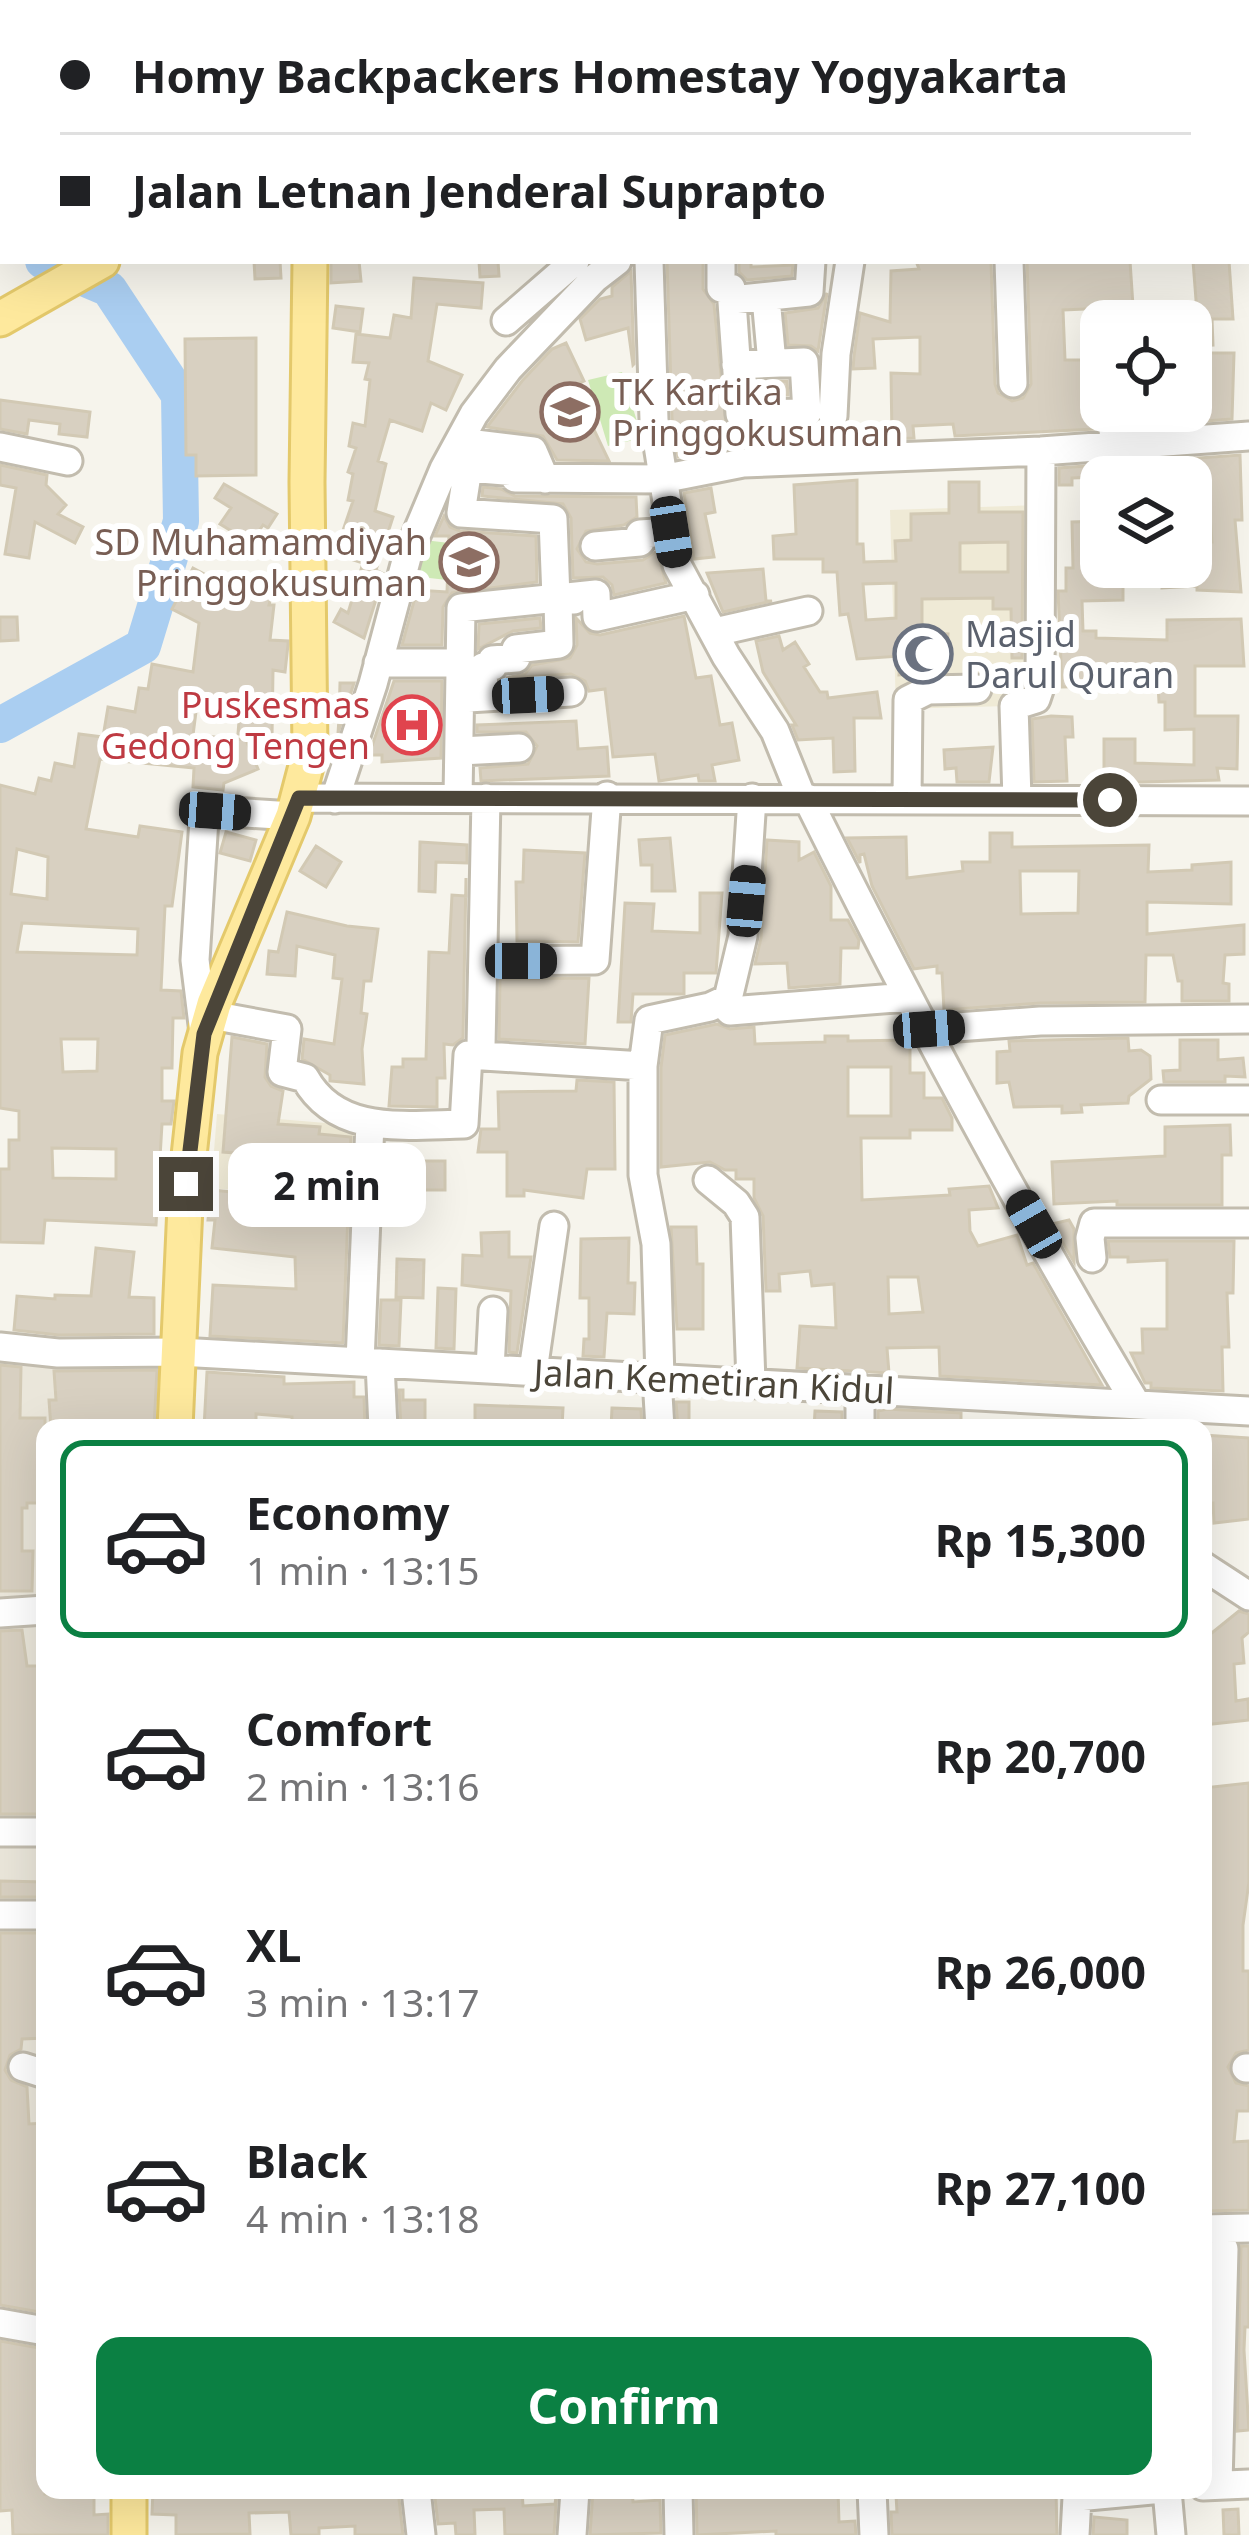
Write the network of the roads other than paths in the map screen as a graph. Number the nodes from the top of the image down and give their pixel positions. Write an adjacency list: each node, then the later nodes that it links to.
1 (97, 264): 12 (main road)
2 (310, 264): 52 (main road)
3 (572, 264): 13 (street)
4 (613, 264): 22 (street)
5 (649, 264): 27 (street)
6 (721, 264): 11 (street)
7 (811, 264): 10 (street)
8 (850, 264): 14 (street)
9 (1009, 264): 18 (street)
10 (766, 298): 11 (street); 16 (street)
11 (732, 300): 17 (street)
12 (0, 320)
13 (506, 321)
14 (836, 354): 15 (street); 19 (street)
15 (804, 362): 16 (street); 17 (street)
16 (772, 363): 17 (street)
17 (736, 365)
18 (1013, 383)
19 (832, 416)
20 (1113, 432): 23 (street)
21 (1249, 436): 23 (street)
22 (459, 442): 28 (street); 38 (street)
23 (1114, 446): 25 (street)
24 (0, 447): 26 (street)
25 (1041, 452): 27 (street); 50 (street)
26 (68, 461)
27 (662, 479): 28 (street); 30 (street)
28 (551, 480): 29 (street); 29 (street)
29 (554, 520): 33 (street)
30 (671, 532): 31 (street); 32 (street)
31 (595, 546)
32 (695, 596): 34 (street); 36 (street)
33 (556, 598): 34 (street); 37 (street)
34 (596, 599): 41 (street)
35 (808, 610): 36 (street)
36 (715, 632): 47 (street)
37 (460, 663): 38 (street); 41 (street)
38 (378, 664): 48 (street)
39 (977, 689): 49 (street)
40 (572, 692): 41 (street)
41 (471, 698): 43 (street)
42 (519, 748): 43 (street)
43 (460, 751): 45 (street)
44 (608, 796): 45 (street); 46 (street); 53 (street)
45 (472, 798): 48 (street); 53 (street)
46 (752, 798): 47 (street); 55 (street)
47 (804, 798): 49 (street); 54 (street)
48 (335, 799): 52 (street)
49 (907, 799): 50 (street)
50 (1017, 799): 51 (street)
51 (1249, 801)
52 (296, 807): 57 (main road); 57 (street)
53 (484, 962): 59 (street)
54 (908, 997): 55 (street); 58 (street)
55 (724, 1000): 60 (street)
56 (1249, 1019): 58 (street)
57 (207, 1025): 63 (street); 70 (main road)
58 (929, 1029): 78 (street)
59 (481, 1046)
60 (643, 1066): 63 (street); 77 (street)
61 (1161, 1100): 62 (street)
62 (1249, 1100)
63 (370, 1124): 71 (street)
64 (709, 1180): 74 (street)
65 (1249, 1223): 67 (street)
66 (554, 1226): 73 (street)
67 (1092, 1258)
68 (493, 1311): 72 (street)
69 (0, 1347): 70 (street, Jalan Kemetiran Kidul)
70 (179, 1352): 71 (street, Jalan Kemetiran Kidul); 80 (main road)
71 (370, 1363): 72 (street, Jalan Kemetiran Kidul); 81 (street)
72 (490, 1369): 73 (street, Jalan Kemetiran Kidul)
73 (533, 1371): 77 (street, Jalan Kemetiran Kidul)
74 (751, 1382): 75 (street, Jalan Kemetiran Kidul); 77 (street, Jalan Kemetiran Kidul)
75 (860, 1388): 76 (street, Jalan Kemetiran Kidul); 82 (street)
76 (1041, 1397): 78 (street, Jalan Kemetiran Kidul); 83 (street)
77 (659, 1398)
78 (1125, 1410): 79 (street, Jalan Kemetiran Kidul)
79 (1249, 1411)
80 (175, 1419)
81 (381, 1419)
82 (860, 1419)
83 (1041, 1419)
84 (1212, 1571): 85 (street)
85 (1249, 1596)
86 (36, 1611): 87 (street)
87 (0, 1613)
88 (0, 1832): 89 (street)
89 (36, 1832)
90 (0, 1915): 91 (street)
91 (36, 1915)
92 (1249, 2228): 93 (street)
93 (1212, 2229)
94 (1224, 2249): 97 (street)
95 (0, 2323): 96 (street)
96 (36, 2329)
97 (1235, 2381): 98 (street)
98 (1224, 2436): 99 (street)
99 (1212, 2479)
100 (1249, 2484): 101 (street)
101 (1212, 2486)
102 (130, 2499): 109 (main road)
103 (417, 2499): 110 (street)
104 (574, 2499): 111 (street)
105 (678, 2499): 112 (street)
106 (872, 2499): 113 (street)
107 (1077, 2499): 114 (street)
108 (1168, 2499): 115 (street)
109 (129, 2535)
110 (421, 2535)
111 (572, 2535)
112 (680, 2535)
113 (874, 2535)
114 (1075, 2535)
115 (1171, 2535)

